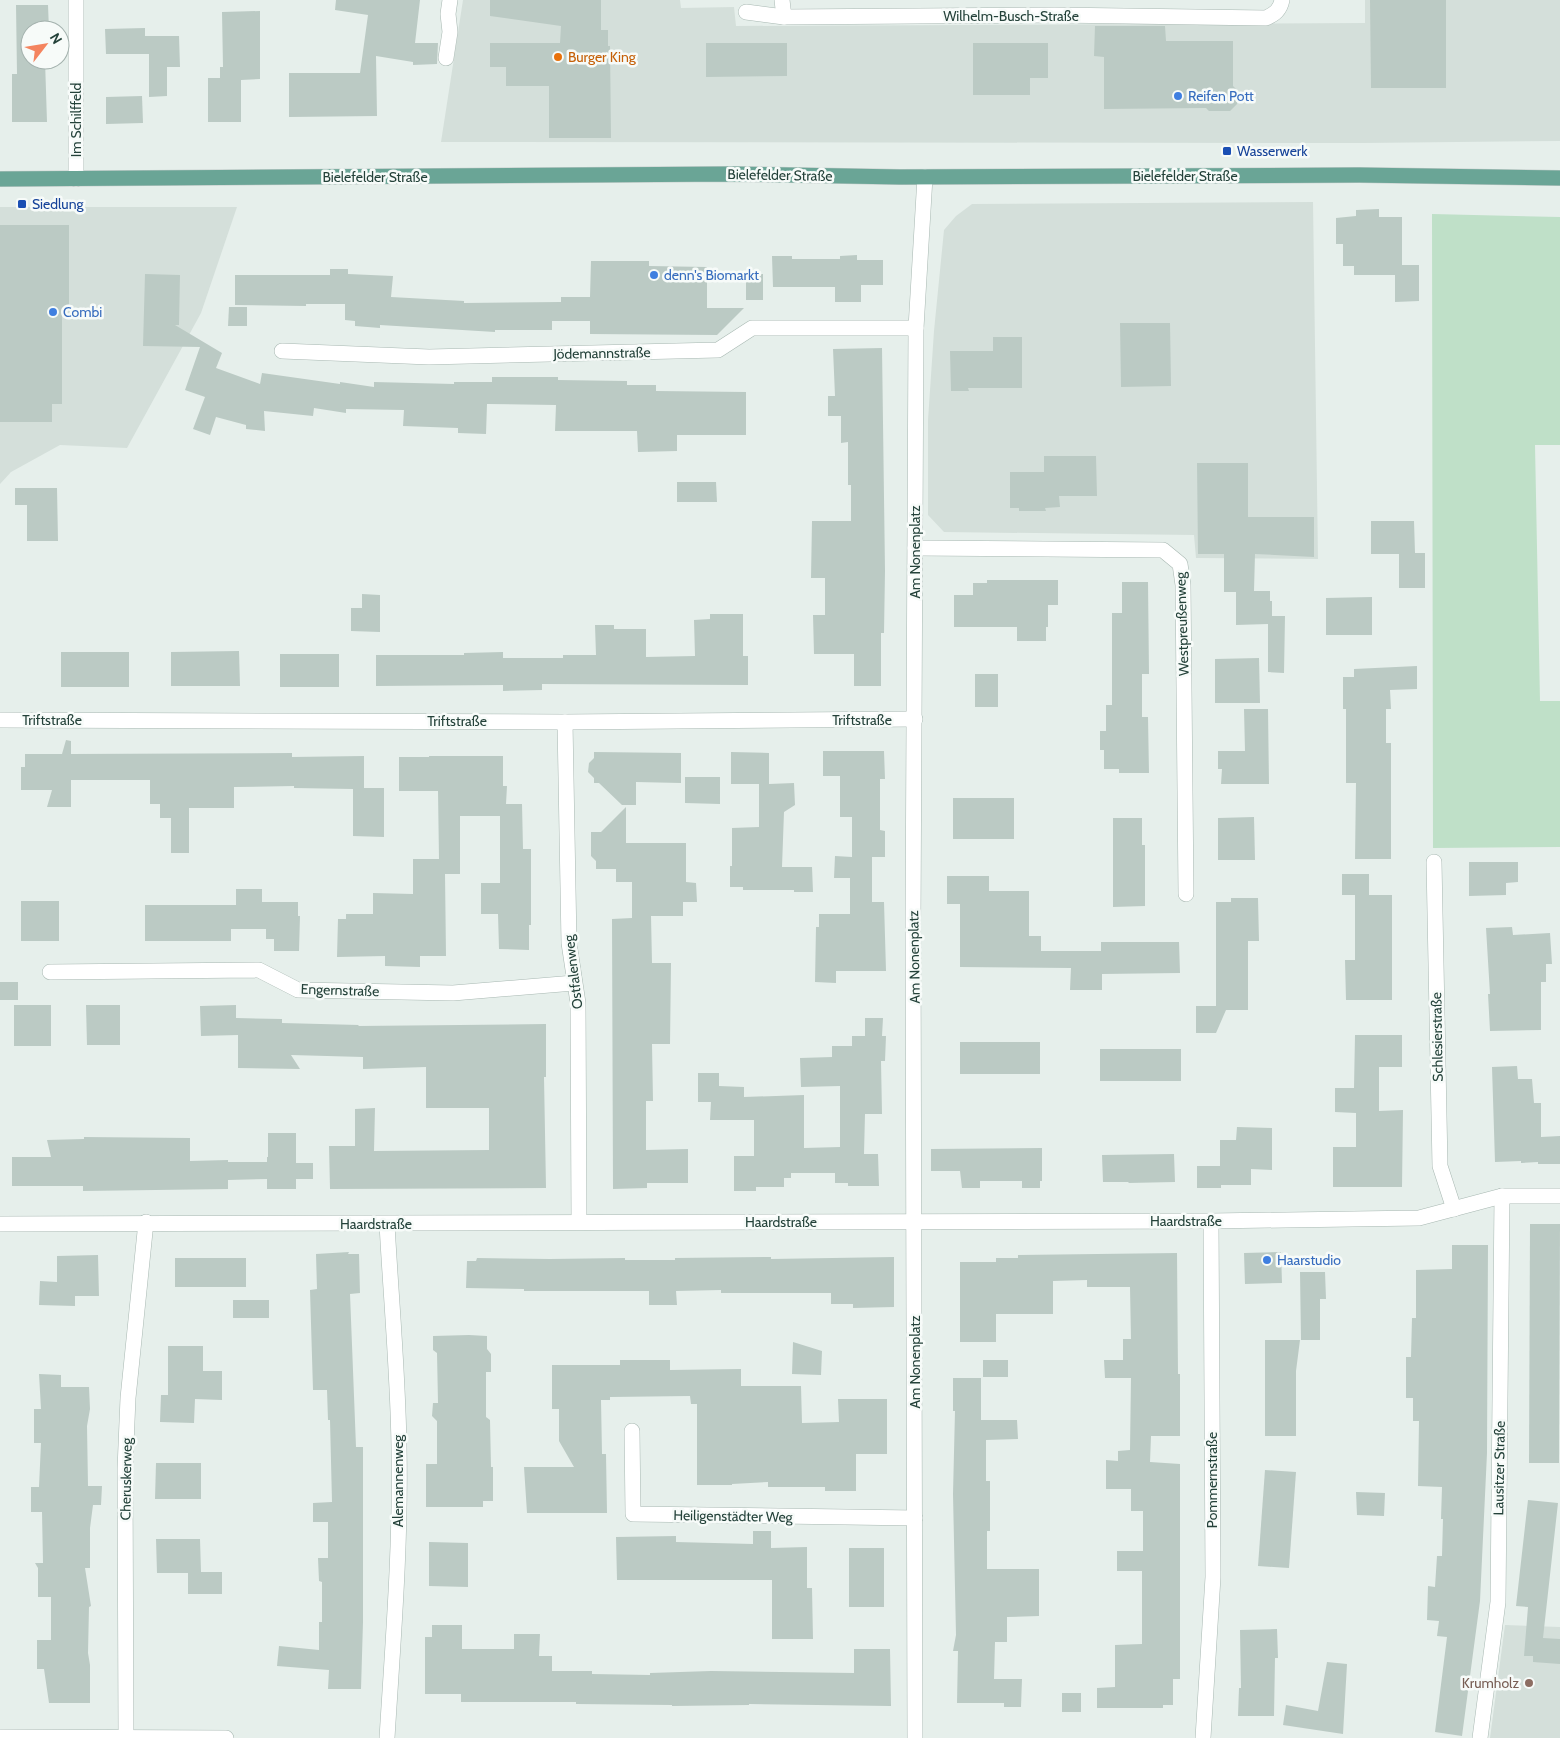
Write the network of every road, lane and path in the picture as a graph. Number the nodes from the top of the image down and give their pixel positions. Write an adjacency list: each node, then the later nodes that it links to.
1 (76, 0): 12 (street, Im Schilffeld)
2 (450, 0): 8 (street)
3 (782, 0): 7 (street)
4 (1054, 7): 5 (street, Wilhelm-Busch-Straße); 7 (street, Wilhelm-Busch-Straße)
5 (1278, 7)
6 (746, 12): 7 (street, Wilhelm-Busch-Straße)
7 (784, 17)
8 (446, 58)
9 (925, 177): 10 (main road, Bielefelder Straße); 12 (main road, Bielefelder Straße); 13 (street, Am Nonenplatz)
10 (1560, 178)
11 (0, 179): 12 (main road, Bielefelder Straße)
12 (76, 179)
13 (916, 328): 14 (street, Jödemannstraße); 15 (street, Am Nonenplatz)
14 (282, 351)
15 (915, 548): 16 (street, Am Nonenplatz); 20 (street, Westpreußenweg)
16 (915, 719): 18 (street, Triftstraße); 29 (street, Am Nonenplatz)
17 (0, 720): 18 (street, Triftstraße)
18 (565, 722): 22 (street, Ostfalenweg)
19 (1434, 862): 25 (street, Schlesierstraße)
20 (1186, 894)
21 (50, 972): 22 (street, Engernstraße)
22 (574, 982): 28 (street, Ostfalenweg)
23 (1502, 1196): 24 (street, Haardstraße); 25 (street, Haardstraße); 40 (street, Lausitzer Straße)
24 (1560, 1196)
25 (1454, 1209): 26 (street, Haardstraße)
26 (1211, 1221): 29 (street, Haardstraße); 39 (street, Pommernstraße)
27 (146, 1222): 30 (street, Haardstraße); 31 (street, Haardstraße); 35 (street, Cheruskerweg)
28 (579, 1222): 29 (street, Haardstraße); 31 (street, Haardstraße)
29 (915, 1222): 33 (street, Am Nonenplatz)
30 (0, 1224)
31 (387, 1224): 37 (street, Alemannenweg)
32 (632, 1432): 33 (street, Heiligenstädter Weg)
33 (915, 1518): 38 (street, Am Nonenplatz)
34 (0, 1737): 35 (street)
35 (126, 1737): 36 (street)
36 (226, 1738)
37 (387, 1738)
38 (915, 1738)
39 (1203, 1738)
40 (1480, 1738)

